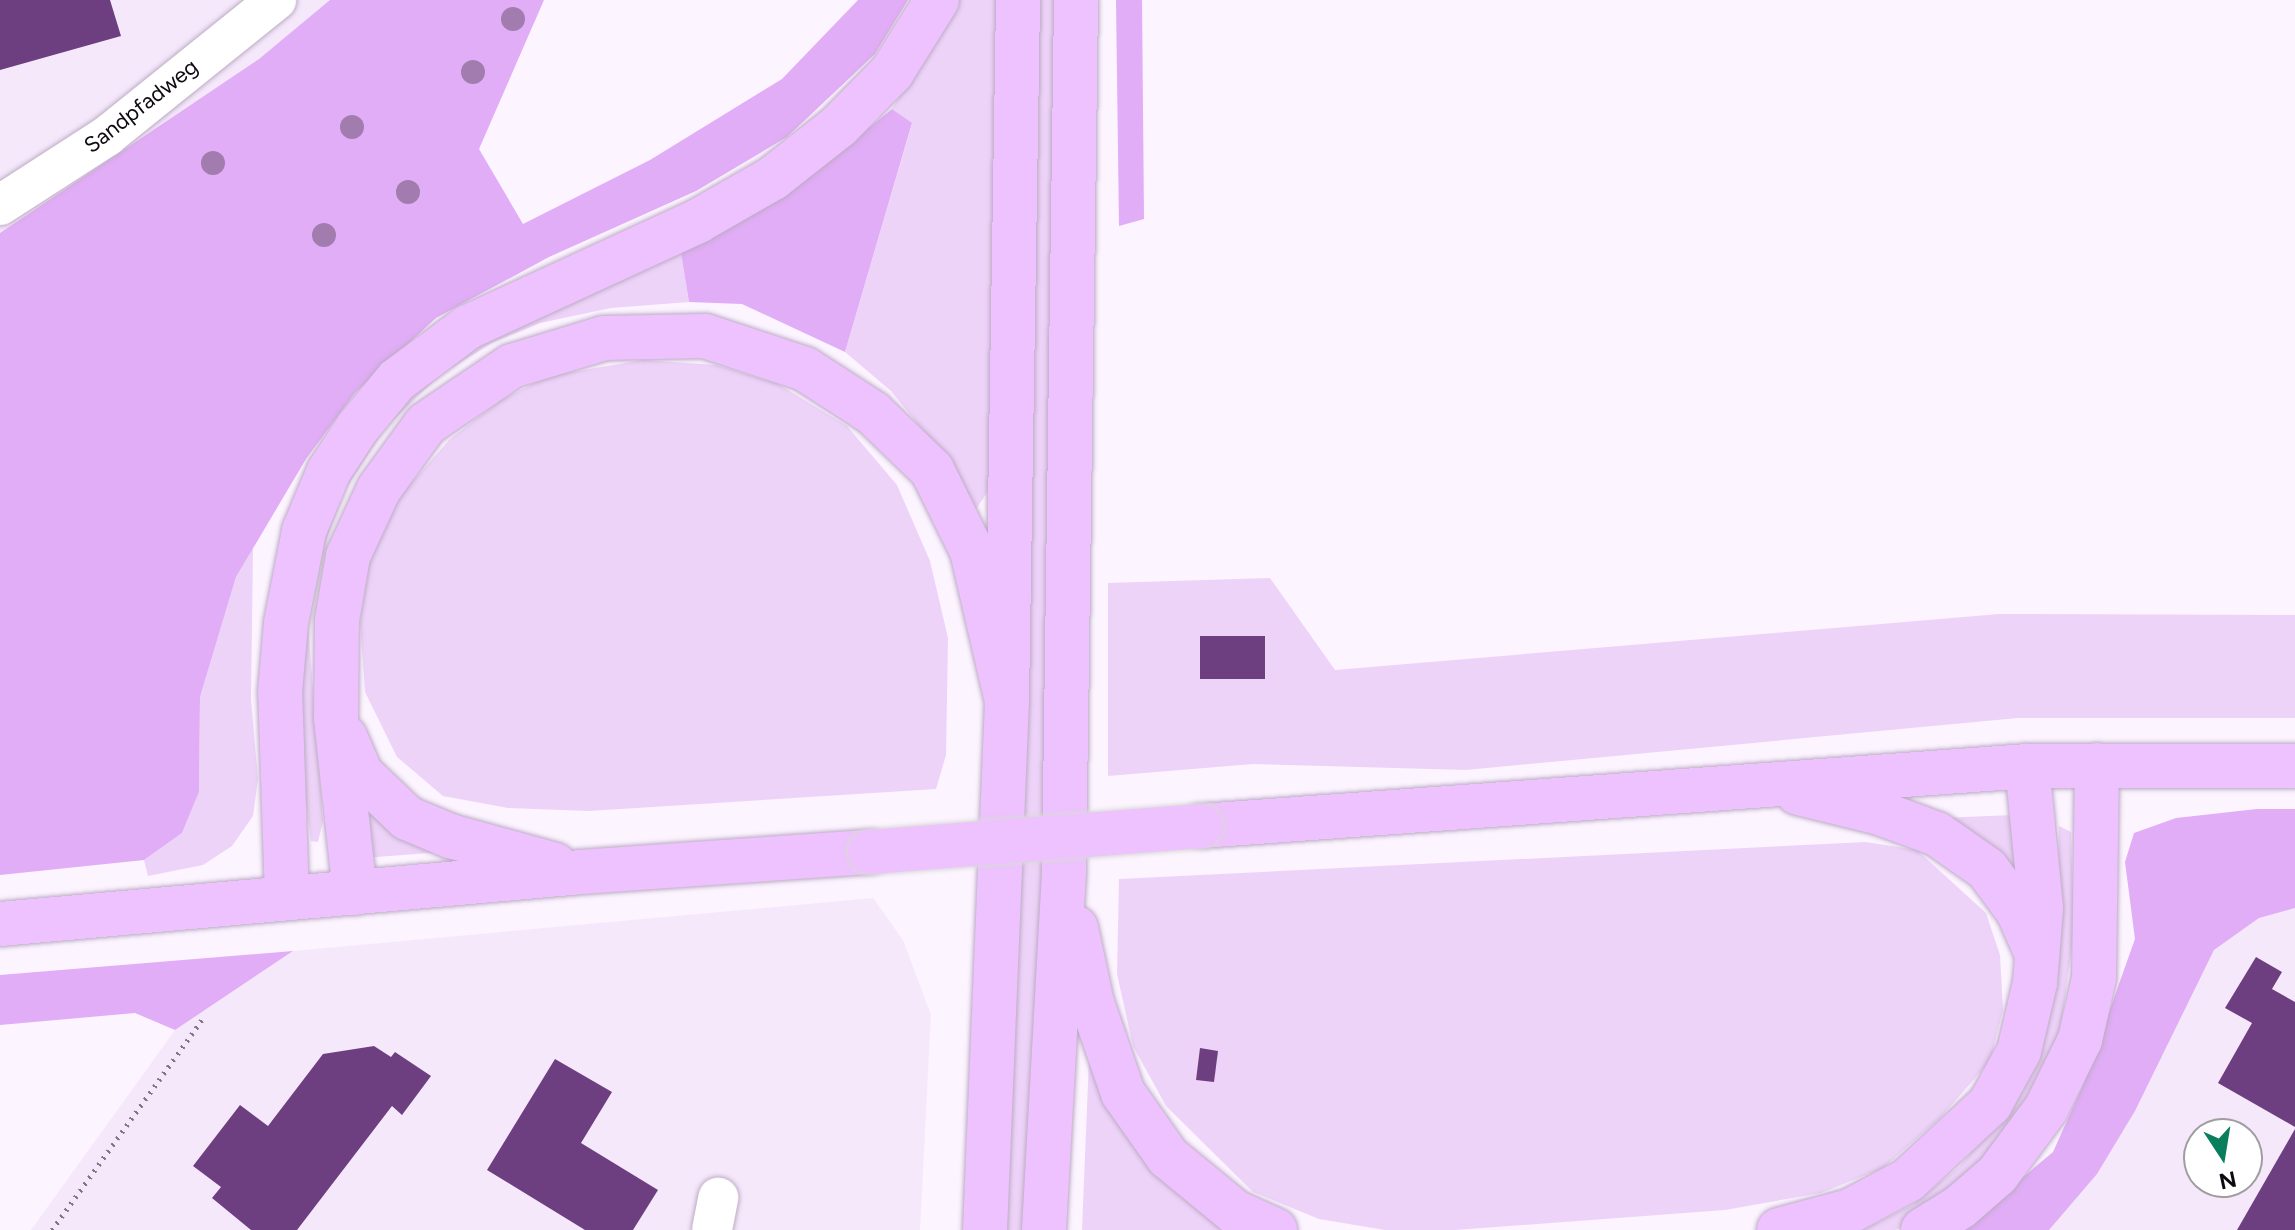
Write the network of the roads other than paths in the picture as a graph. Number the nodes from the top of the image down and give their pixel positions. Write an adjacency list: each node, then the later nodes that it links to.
1 (276, 0): 5 (street, Sandpfadweg)
2 (937, 0): 15 (main road)
3 (1018, 0): 6 (main road)
4 (1076, 0): 12 (main road)
5 (0, 205)
6 (1007, 701): 7 (main road); 18 (main road)
7 (336, 717): 13 (main road); 14 (main road)
8 (2097, 765): 9 (main road); 10 (main road); 22 (main road)
9 (2027, 766): 11 (main road); 17 (main road)
10 (2295, 766)
11 (1757, 783): 13 (main road, bridge); 17 (main road)
12 (1064, 871): 19 (main road); 20 (main road)
13 (581, 872): 14 (main road)
14 (355, 893): 15 (main road)
15 (287, 898): 16 (main road)
16 (0, 924)
17 (2038, 956): 21 (main road)
18 (985, 1230)
19 (1044, 1230)
20 (1275, 1230)
21 (1779, 1230)
22 (1923, 1230)

